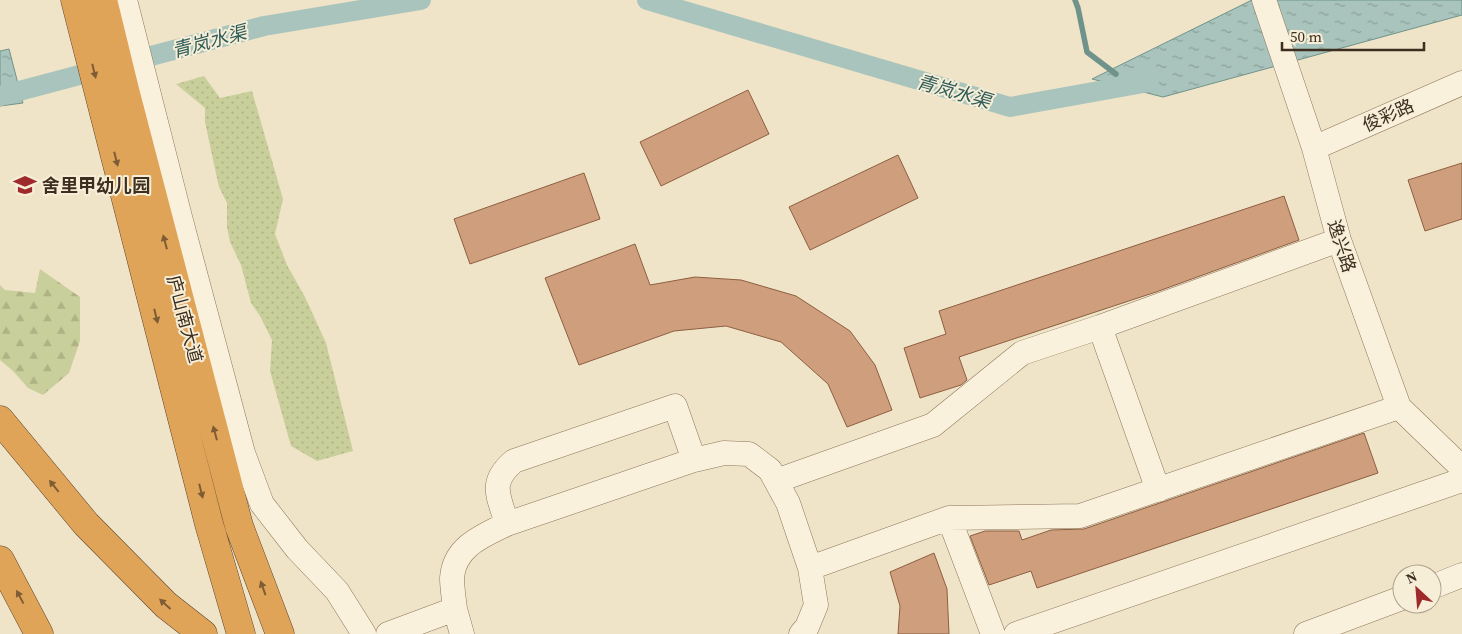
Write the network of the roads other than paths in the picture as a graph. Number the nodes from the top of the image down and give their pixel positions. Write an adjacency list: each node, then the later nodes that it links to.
1 (75, 0): 3 (highway, 庐山南大道)
2 (1264, 0): 5 (street, 逸兴路)
3 (110, 15): 25 (highway, 庐山南大道, one-way to 25); 26 (highway, 庐山南大道, one-way to 3); 27 (street)
4 (1462, 83): 5 (street, 俊彩路)
5 (1314, 148): 6 (street, 逸兴路)
6 (1339, 240): 7 (street); 8 (street, 逸兴路)
7 (1100, 327): 13 (street); 14 (street)
8 (1399, 407): 11 (street, 逸兴路); 14 (street)
9 (0, 420): 24 (highway, one-way to 9)
10 (694, 460): 13 (street); 16 (street); 16 (street)
11 (1462, 468)
12 (1462, 480): 32 (street)
13 (776, 481): 18 (street)
14 (1158, 490): 15 (street)
15 (949, 518): 18 (street); 31 (street)
16 (507, 524): 22 (street)
17 (0, 560): 23 (highway, one-way to 17)
18 (810, 568): 30 (street)
19 (1462, 575): 20 (street)
20 (1442, 583)
21 (1392, 602): 33 (street)
22 (456, 609): 28 (street); 29 (street)
23 (39, 634)
24 (204, 634)
25 (241, 634)
26 (280, 634)
27 (364, 634)
28 (388, 634)
29 (462, 634)
30 (801, 634)
31 (993, 634)
32 (1016, 634)
33 (1306, 634)

